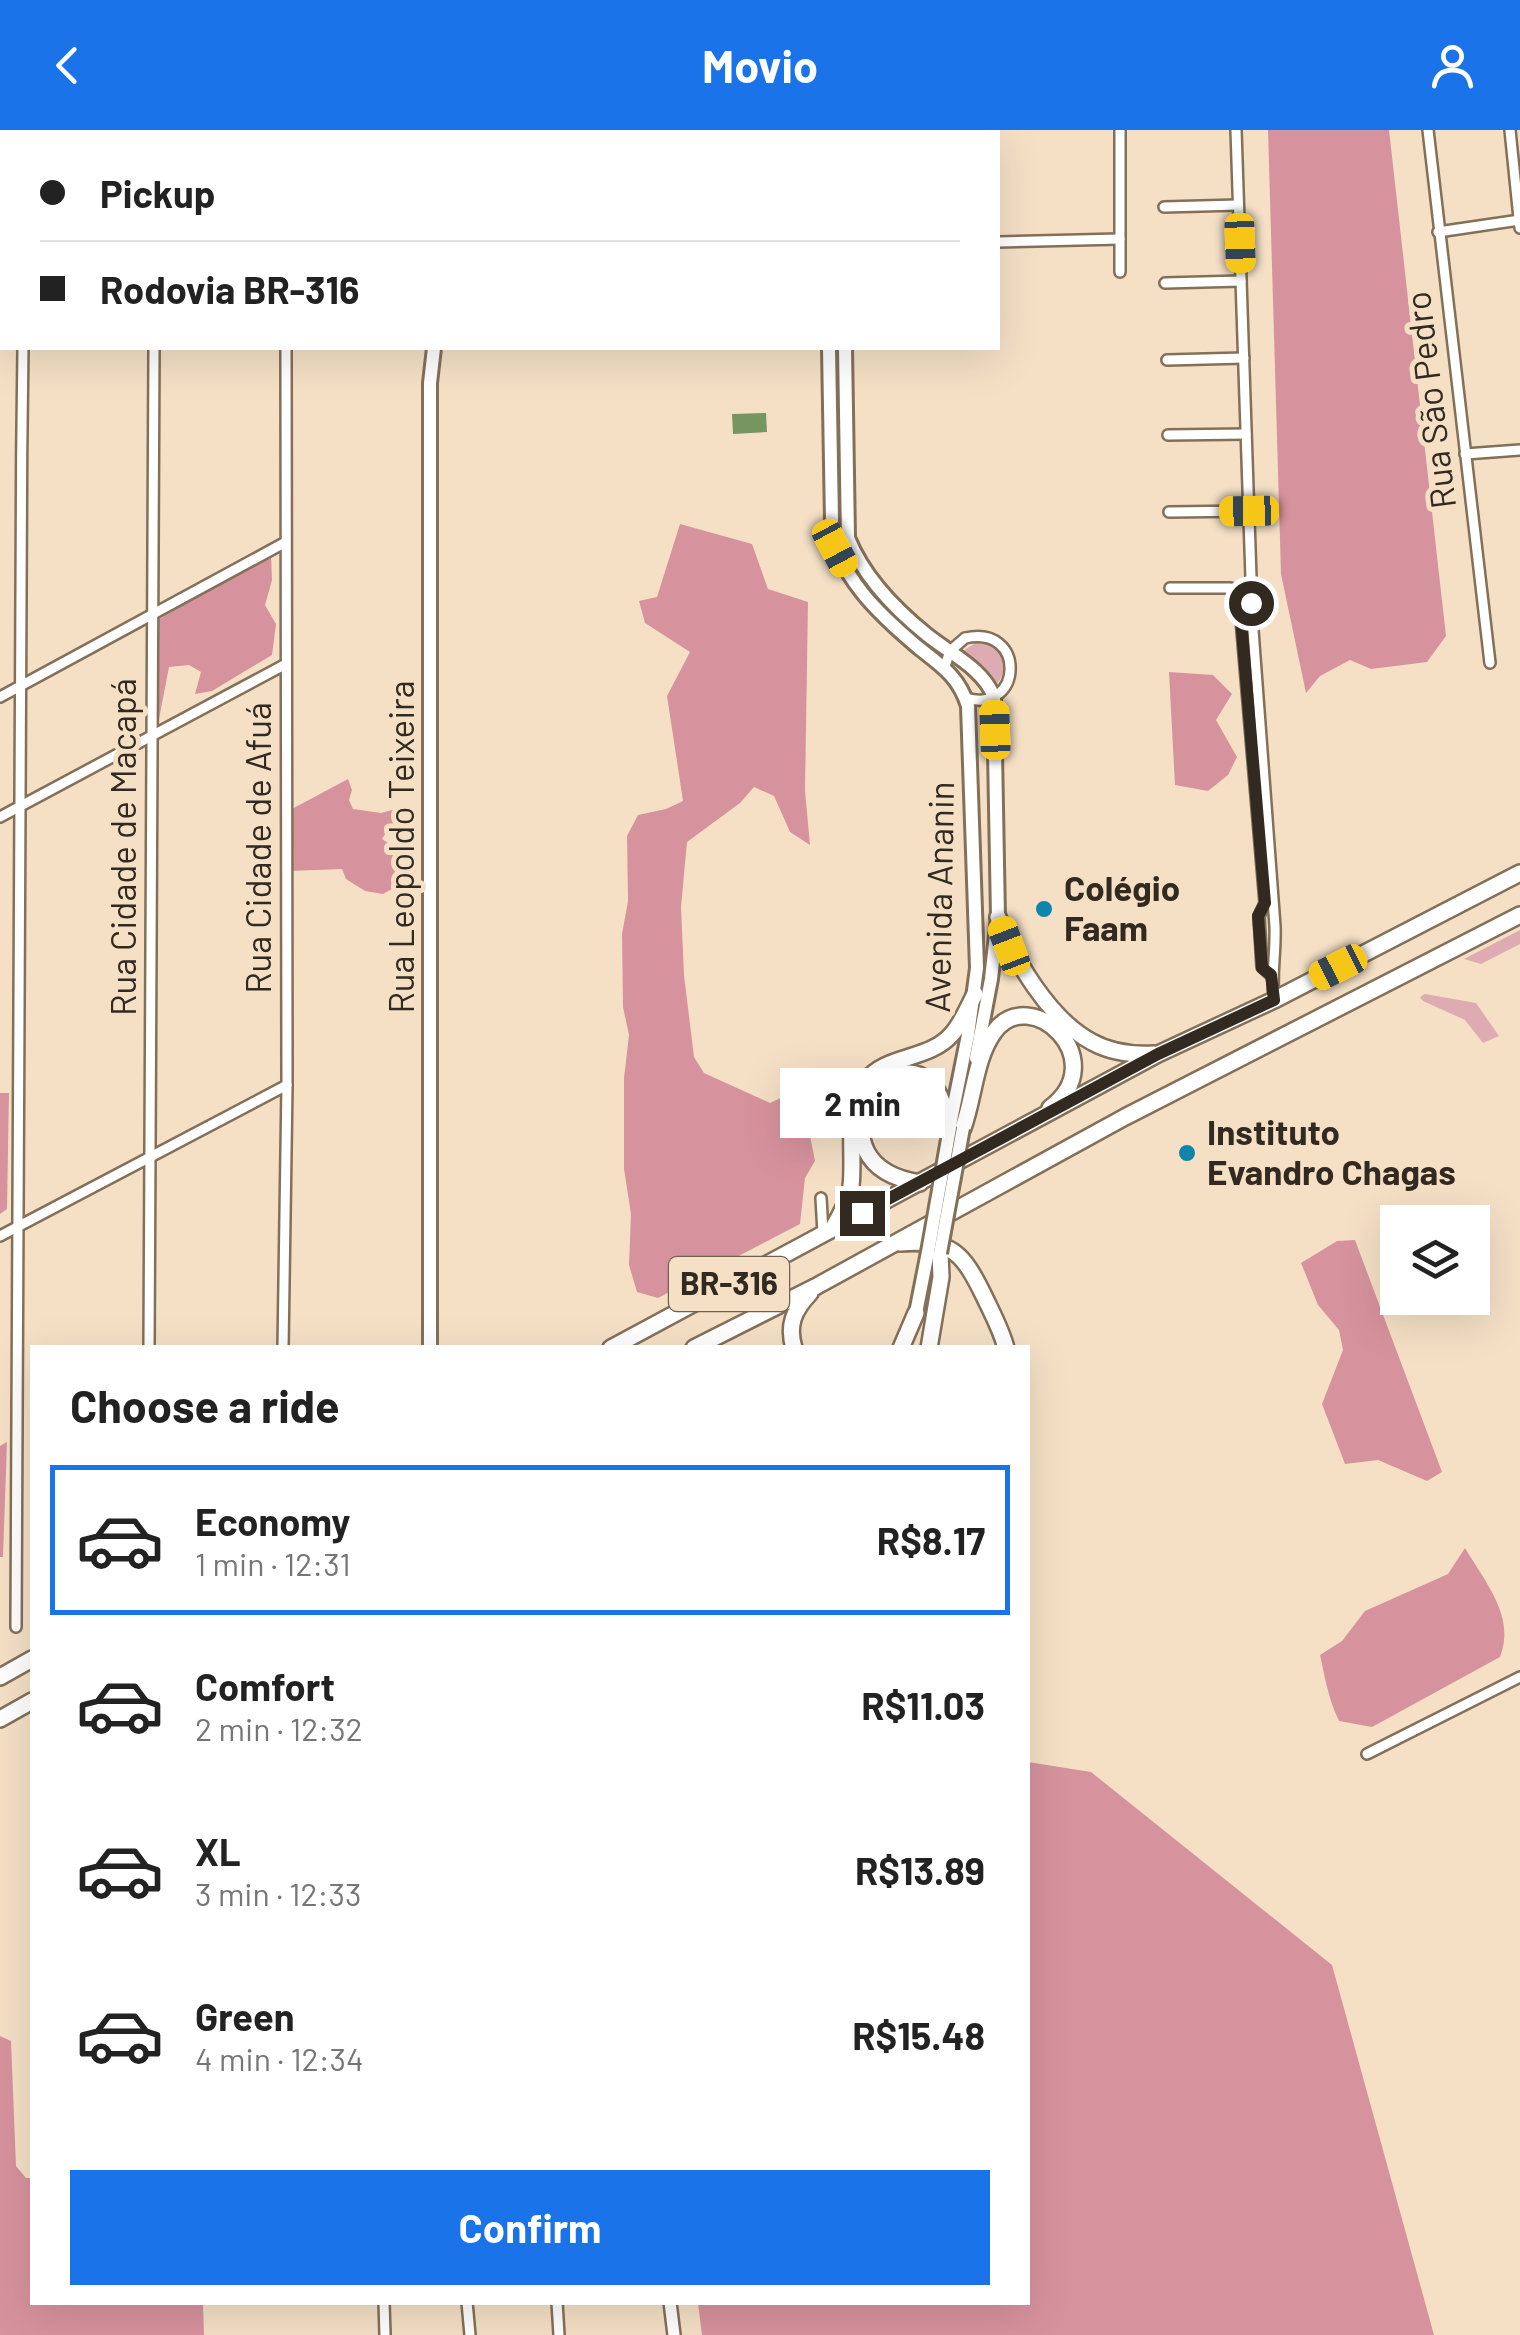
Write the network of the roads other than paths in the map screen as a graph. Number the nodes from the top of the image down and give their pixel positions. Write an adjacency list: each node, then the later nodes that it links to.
1 (1120, 130): 9 (street)
2 (1236, 130): 5 (street)
3 (1428, 130): 8 (street, Rua São Pedro)
4 (1510, 130): 7 (street)
5 (1238, 205): 6 (street); 12 (street)
6 (1164, 206)
7 (1520, 223): 8 (street)
8 (1438, 232): 25 (street, Rua São Pedro)
9 (1120, 239): 10 (street); 11 (street)
10 (1000, 242)
11 (1120, 272)
12 (1241, 282): 13 (street); 20 (street)
13 (1165, 283)
14 (23, 350): 38 (street)
15 (154, 350): 33 (street, Rua Cidade de Macapá)
16 (286, 350): 28 (street, Rua Cidade de Afuá)
17 (434, 350): 70 (main road, Rua Leopoldo Teixeira)
18 (829, 350): 37 (main road, Avenida Ananin)
19 (844, 350): 34 (main road)
20 (1244, 358): 21 (street); 22 (street)
21 (1166, 360)
22 (1246, 434): 23 (street); 26 (street)
23 (1168, 435)
24 (1520, 450): 25 (street)
25 (1465, 454): 35 (street, Rua São Pedro)
26 (1249, 511): 27 (street); 30 (street)
27 (1170, 512)
28 (284, 543): 33 (street); 36 (street, Rua Cidade de Afuá)
29 (1170, 588): 30 (street)
30 (1242, 592): 31 (street); 32 (street)
31 (1251, 603): 32 (street); 46 (street)
32 (1240, 608): 46 (street)
33 (152, 615): 38 (street); 42 (street, Rua Cidade de Macapá)
34 (950, 651): 37 (street); 40 (main road); 40 (street)
35 (1490, 663)
36 (286, 664): 42 (street); 55 (street, Rua Cidade de Afuá)
37 (944, 666): 41 (main road, Avenida Ananin)
38 (18, 687): 39 (street); 43 (street)
39 (0, 696)
40 (994, 697): 41 (street); 48 (main road, Avenida Ananin)
41 (966, 698): 52 (main road, Avenida Ananin)
42 (154, 735): 43 (street); 58 (street, Rua Cidade de Macapá)
43 (20, 806): 44 (street); 61 (street)
44 (0, 817)
45 (1520, 873): 53 (highway, BR-316)
46 (1269, 902): 49 (street); 50 (street)
47 (1520, 914): 64 (highway, BR-316)
48 (998, 917): 54 (highway); 57 (main road, Avenida Ananin)
49 (1260, 948): 50 (street); 51 (street)
50 (1276, 948): 51 (street)
51 (1271, 975): 53 (street)
52 (975, 994): 57 (main road, Avenida Ananin); 62 (highway)
53 (1274, 1000): 54 (highway, BR-316)
54 (1158, 1054): 56 (highway, BR-316)
55 (287, 1085): 58 (street); 69 (street, Rua Cidade de Afuá)
56 (1027, 1127): 57 (highway); 59 (highway, BR-316)
57 (956, 1128): 59 (highway); 65 (main road, Avenida Ananin, bridge)
58 (149, 1158): 61 (street); 68 (street, Rua Cidade de Macapá)
59 (920, 1183): 62 (highway, BR-316)
60 (821, 1198): 62 (street)
61 (20, 1226): 63 (street); 77 (street)
62 (828, 1231): 71 (highway, BR-316)
63 (0, 1236)
64 (896, 1243): 66 (highway, BR-316); 76 (highway)
65 (934, 1252): 67 (main road, Avenida Ananin); 75 (highway)
66 (815, 1286): 72 (highway, BR-316); 73 (highway)
67 (916, 1314): 74 (highway)
68 (149, 1345)
69 (283, 1345)
70 (430, 1345)
71 (617, 1345)
72 (700, 1345)
73 (793, 1345)
74 (902, 1345)
75 (929, 1345)
76 (1005, 1345)
77 (16, 1627)
78 (30, 1660): 79 (highway)
79 (0, 1677)
80 (1520, 1677): 83 (street)
81 (30, 1702): 82 (highway)
82 (0, 1718)
83 (1367, 1754)
84 (384, 2305): 88 (street)
85 (467, 2305): 89 (street)
86 (557, 2305): 90 (street)
87 (670, 2305): 91 (street)
88 (385, 2335)
89 (470, 2335)
90 (559, 2335)
91 (674, 2335)

